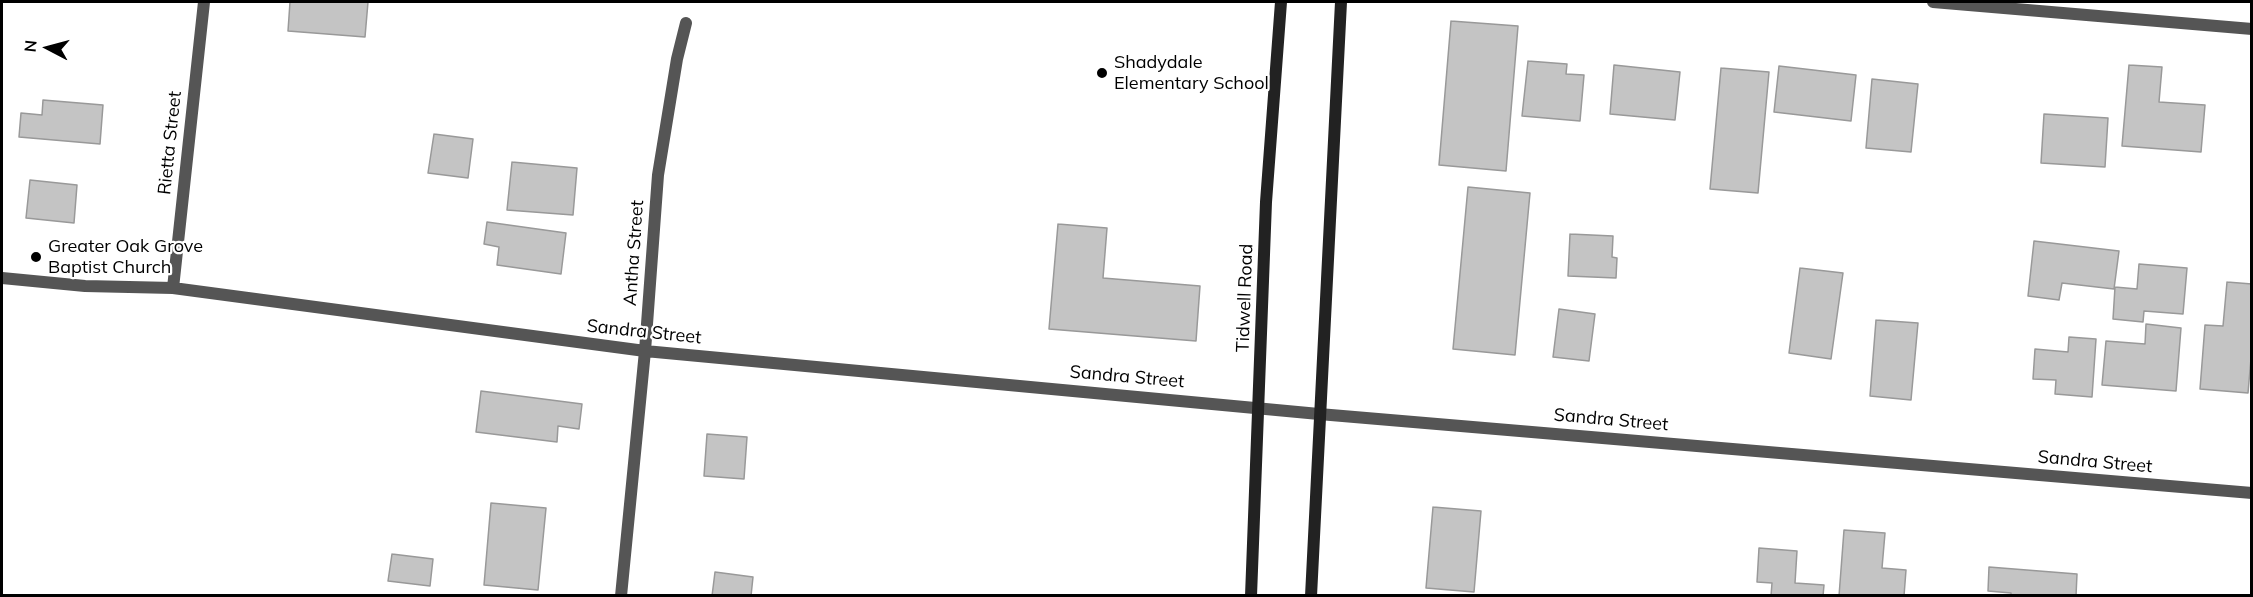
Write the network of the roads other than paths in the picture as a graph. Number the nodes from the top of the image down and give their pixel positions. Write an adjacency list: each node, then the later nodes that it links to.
1 (204, 2): 8 (street, Rietta Street)
2 (1281, 2): 10 (main road, Tidwell Road)
3 (1341, 2): 11 (main road)
4 (1934, 2): 6 (street)
5 (687, 24): 9 (street, Antha Street)
6 (2252, 29)
7 (2, 278): 8 (street, Sandra Street)
8 (172, 288): 9 (street, Sandra Street)
9 (645, 351): 10 (street, Sandra Street); 13 (street, Antha Street)
10 (1260, 407): 11 (street, Sandra Street); 14 (main road, Tidwell Road)
11 (1319, 414): 12 (street, Sandra Street); 15 (main road)
12 (2252, 493)
13 (621, 596)
14 (1251, 596)
15 (1311, 596)

